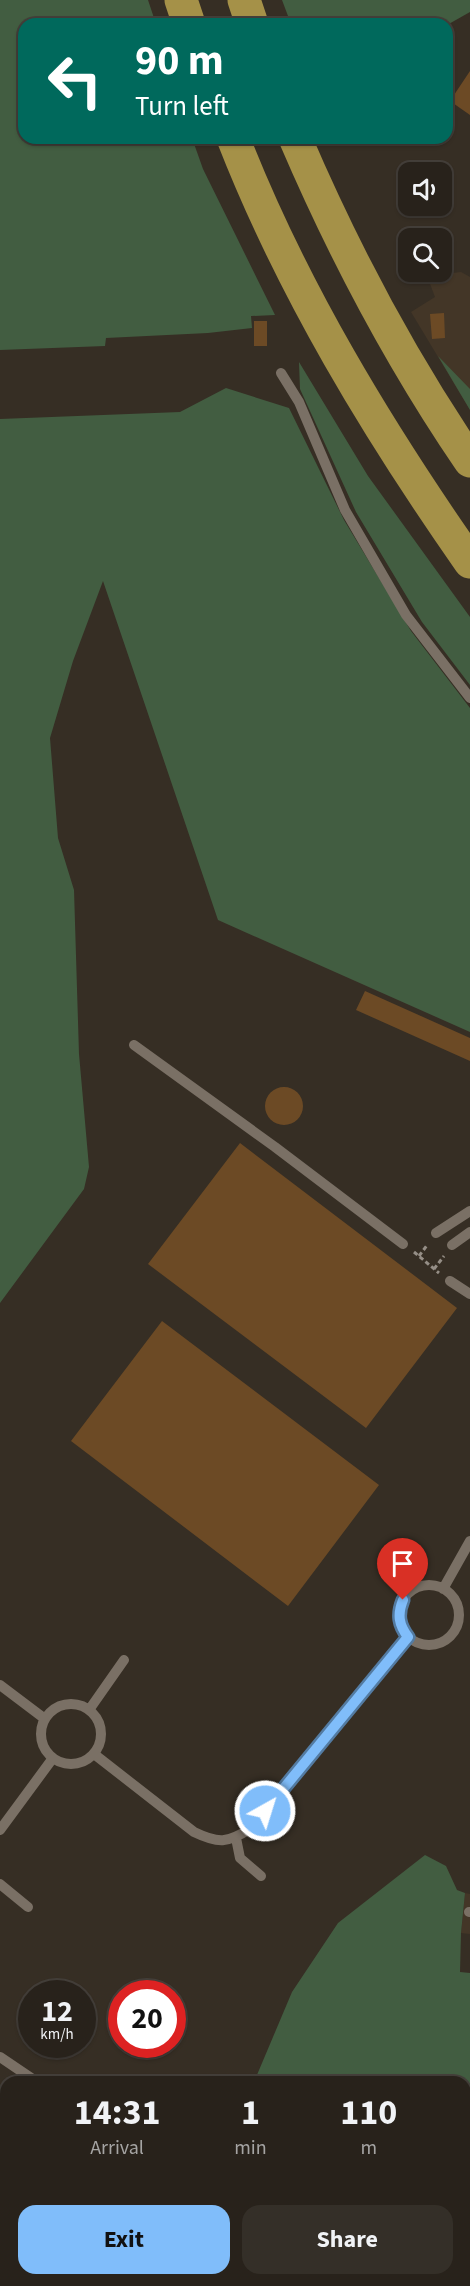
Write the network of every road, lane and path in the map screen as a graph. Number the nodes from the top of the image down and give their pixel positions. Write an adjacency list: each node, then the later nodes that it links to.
1 (182, 0): 3 (highway)
2 (244, 0): 4 (highway)
3 (187, 18)
4 (250, 18)
5 (235, 144): 9 (highway)
6 (298, 144): 8 (highway)
7 (281, 373): 10 (lane)
8 (470, 461)
9 (470, 562)
10 (470, 698)
11 (134, 1045): 15 (lane)
12 (470, 1210): 14 (lane)
13 (470, 1232): 16 (lane)
14 (436, 1233)
15 (403, 1244): 17 (path)
16 (452, 1245)
17 (450, 1281): 18 (lane)
18 (470, 1294)
19 (470, 1541): 20 (lane)
20 (443, 1589): 21 (lane); 23 (lane)
21 (458, 1621): 22 (lane); 23 (lane)
22 (470, 1622)
23 (408, 1637): 31 (lane)
24 (124, 1660): 26 (lane)
25 (0, 1685): 27 (lane)
26 (89, 1710): 27 (lane); 28 (lane)
27 (45, 1719): 29 (lane)
28 (94, 1754): 29 (lane); 31 (lane)
29 (53, 1758): 30 (lane)
30 (0, 1830)
31 (236, 1838): 32 (lane)
32 (261, 1876)
33 (0, 1884): 34 (lane)
34 (28, 1906)
35 (0, 2057): 36 (lane)
36 (28, 2076)

